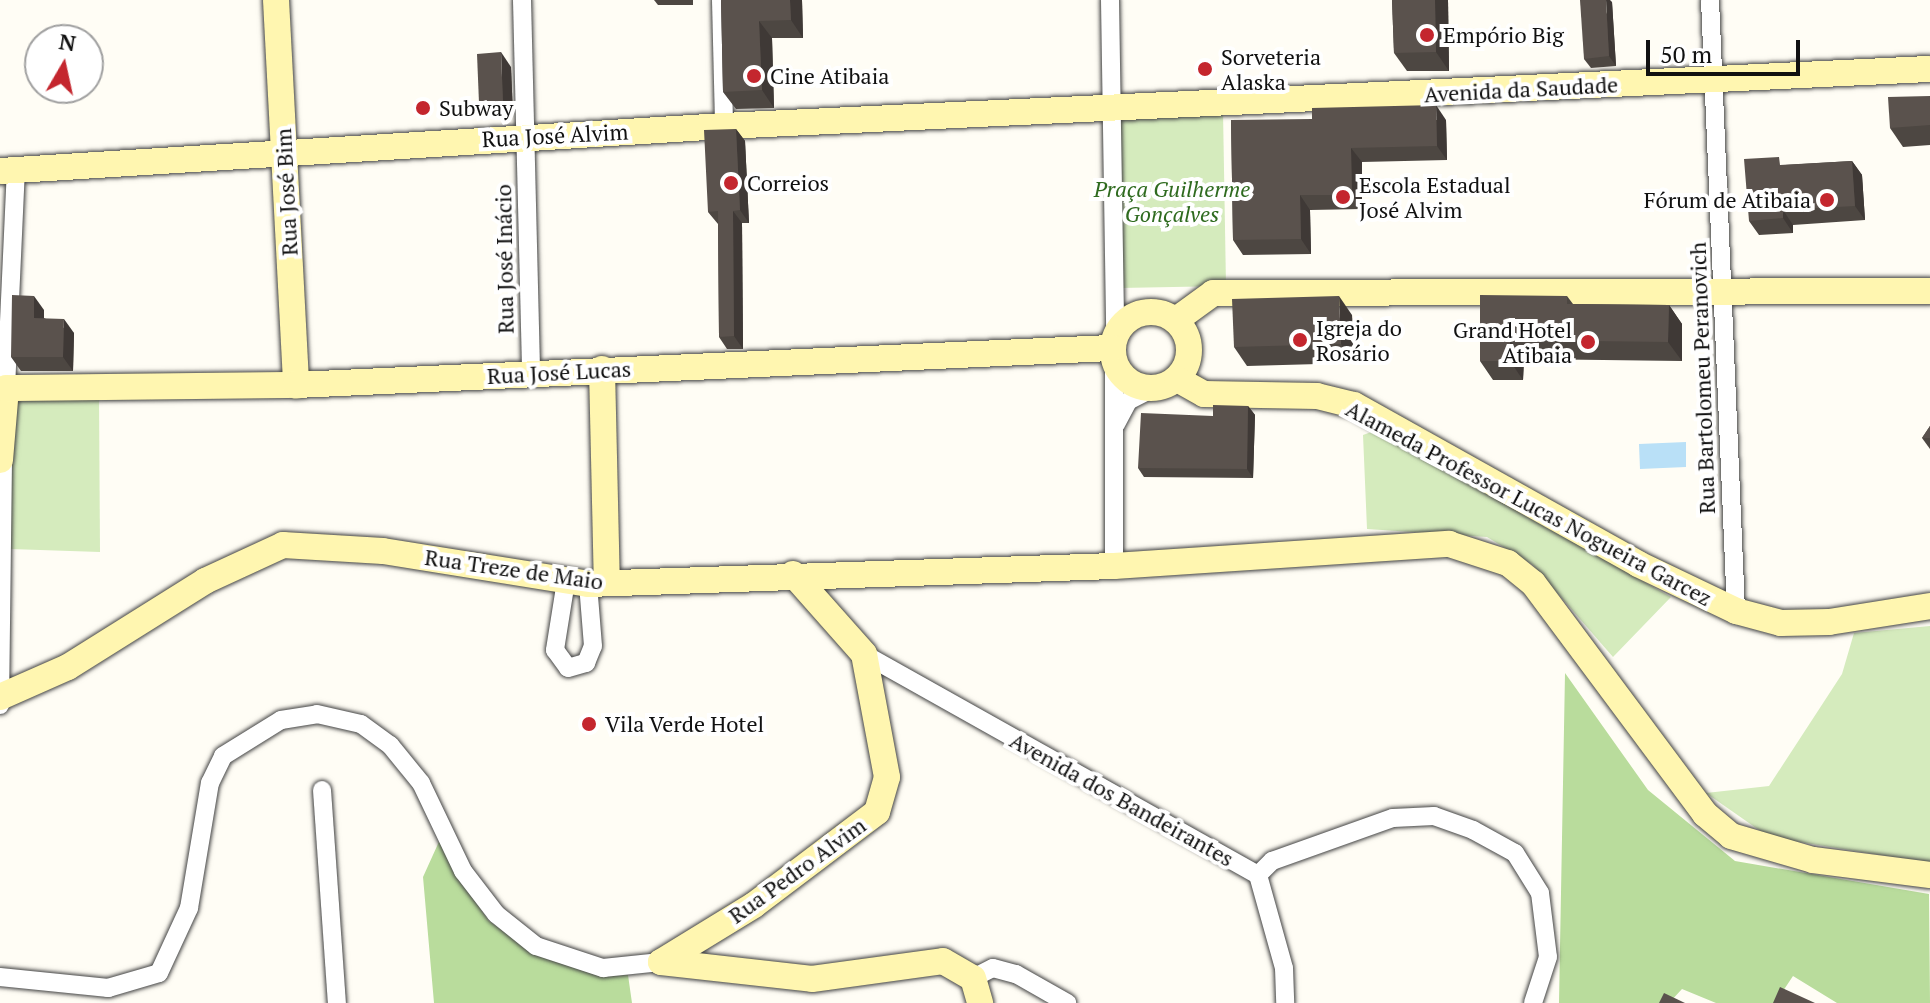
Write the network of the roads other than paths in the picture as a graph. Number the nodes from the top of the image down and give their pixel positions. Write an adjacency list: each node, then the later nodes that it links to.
1 (276, 0): 11 (street, Rua José Bim)
2 (522, 0): 10 (street, Rua José Inácio)
3 (721, 0): 9 (street)
4 (1110, 0): 8 (street)
5 (1710, 0): 7 (street, Rua Bartolomeu Peranovich)
6 (1930, 69): 7 (street, Avenida da Saudade)
7 (1714, 79): 8 (street, Avenida da Saudade); 13 (street, Rua Bartolomeu Peranovich)
8 (1111, 109): 9 (street, Rua José Alvim); 17 (street)
9 (724, 126): 10 (street, Rua José Alvim)
10 (525, 137): 11 (street, Rua José Alvim); 19 (street, Rua José Inácio)
11 (284, 152): 12 (street, Rua José Alvim); 21 (street, Rua José Bim)
12 (8, 170): 16 (street)
13 (1722, 286): 14 (street); 15 (street); 29 (street, Rua Bartolomeu Peranovich)
14 (1930, 291)
15 (1176, 320): 17 (street); 20 (street)
16 (3, 340): 22 (street)
17 (1114, 349): 18 (street, Rua José Lucas); 20 (street); 23 (street)
18 (602, 369): 19 (street, Rua José Lucas); 27 (street)
19 (531, 374): 21 (street, Rua José Lucas)
20 (1165, 384): 23 (street); 29 (street, Alameda Professor Lucas Nogueira Garcez)
21 (296, 385): 22 (street, Rua José Lucas)
22 (6, 388): 24 (street)
23 (1114, 431): 25 (street)
24 (1, 460): 31 (street)
25 (1114, 566): 26 (street, Rua Treze de Maio); 35 (street, Rua Treze de Maio)
26 (793, 574): 27 (street, Rua Treze de Maio); 30 (street, Avenida dos Bandeirantes)
27 (587, 583): 31 (street, Rua Treze de Maio)
28 (1930, 606): 29 (street, Alameda Professor Lucas Nogueira Garcez)
29 (1736, 611)
30 (864, 654): 34 (street, Avenida dos Bandeirantes); 36 (street, Rua Pedro Alvim)
31 (0, 697): 32 (street)
32 (0, 706)
33 (322, 790): 39 (street)
34 (1258, 875): 41 (street); 42 (street, Avenida dos Bandeirantes)
35 (1930, 875)
36 (661, 962): 37 (street); 38 (street)
37 (0, 977)
38 (976, 991): 40 (street)
39 (337, 1003)
40 (1067, 1003)
41 (1285, 1003)
42 (1533, 1003)

